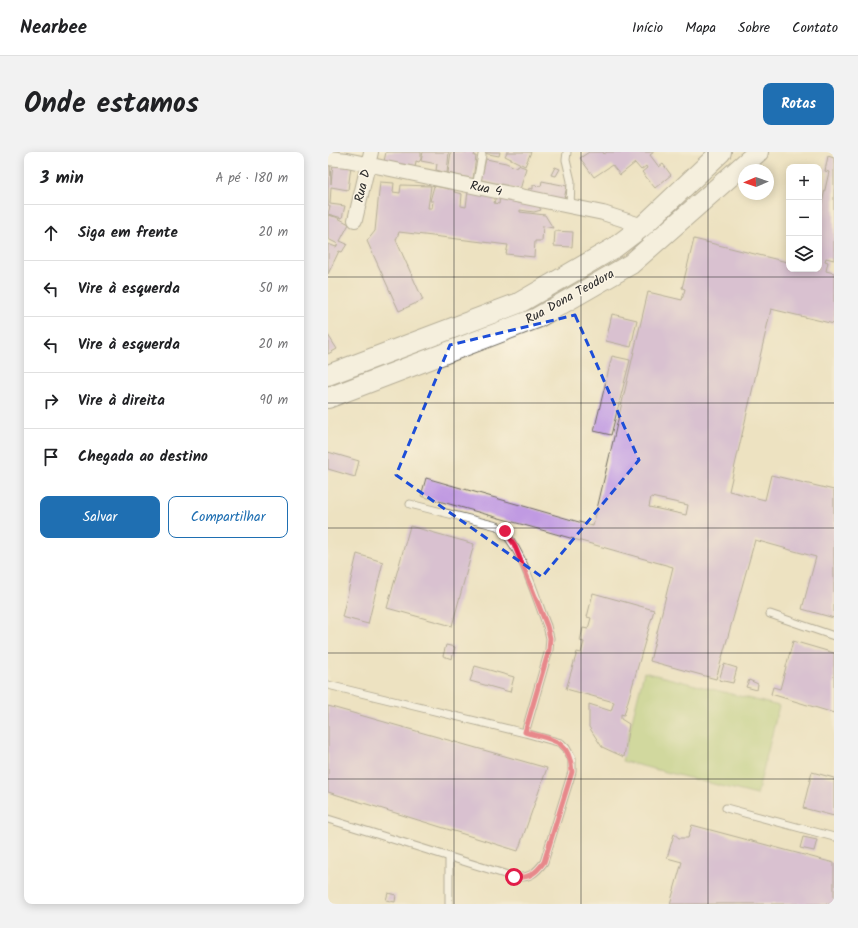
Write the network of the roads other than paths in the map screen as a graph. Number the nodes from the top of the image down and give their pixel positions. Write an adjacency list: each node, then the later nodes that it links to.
1 (567, 152): 8 (lane)
2 (721, 152): 10 (main road, Rua Dona Teodora)
3 (758, 152): 12 (main road, Rua Dona Teodora)
4 (482, 155): 7 (lane)
5 (328, 158): 6 (street, Rua 4)
6 (370, 158): 7 (street, Rua 4); 9 (street, Rua D)
7 (476, 187): 8 (street, Rua 4)
8 (570, 206): 10 (street, Rua 4)
9 (355, 220)
10 (643, 226): 11 (main road, Rua Dona Teodora)
11 (328, 375)
12 (328, 398)
13 (410, 504): 17 (lane)
14 (770, 614): 15 (lane)
15 (834, 636)
16 (328, 685): 17 (lane)
17 (525, 732): 21 (lane)
18 (726, 808): 20 (lane)
19 (328, 819): 21 (lane)
20 (834, 837)
21 (449, 857): 22 (lane)
22 (450, 904)

